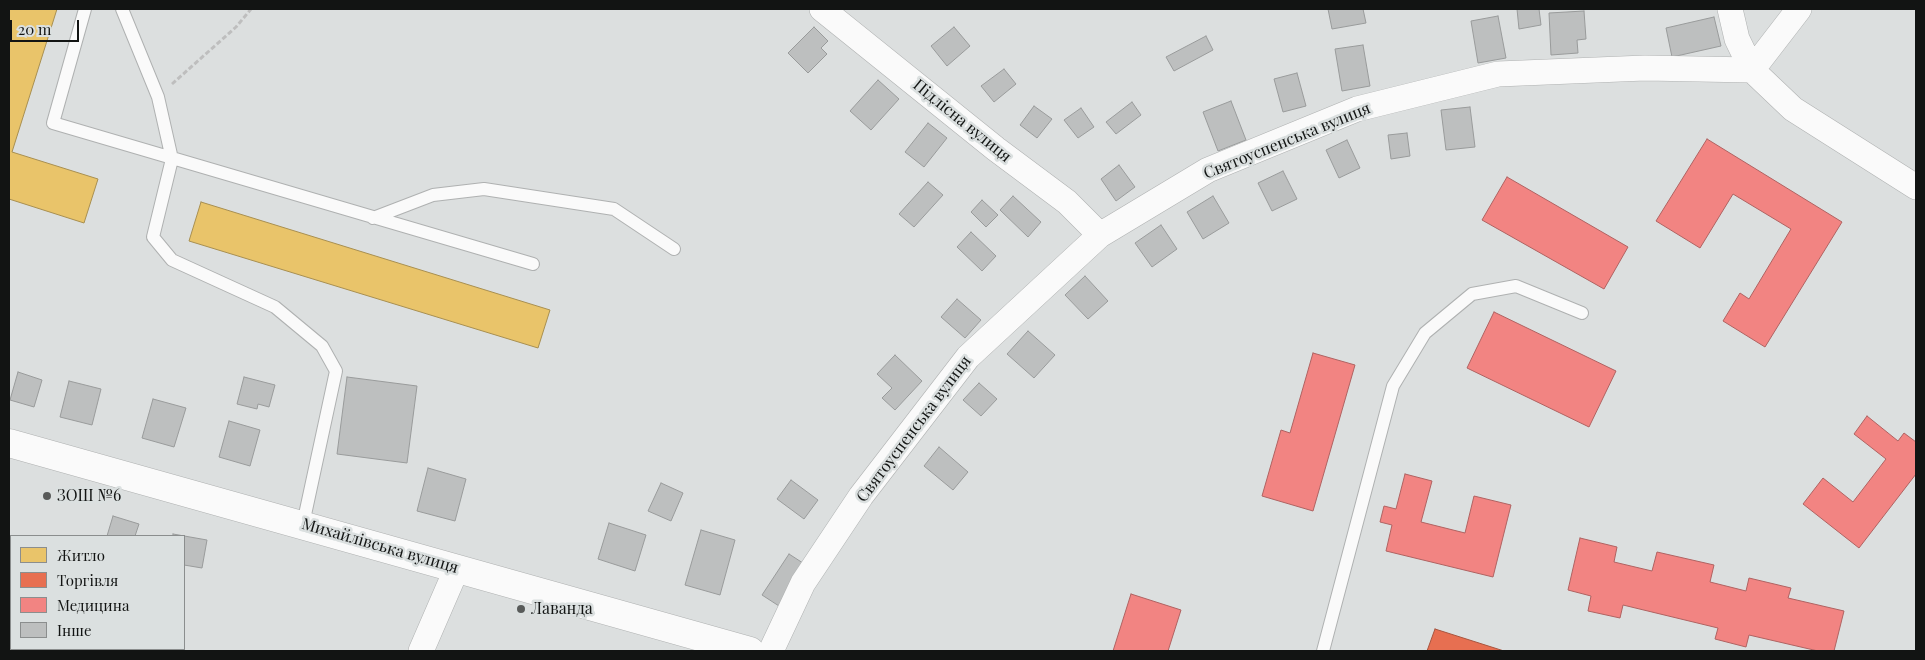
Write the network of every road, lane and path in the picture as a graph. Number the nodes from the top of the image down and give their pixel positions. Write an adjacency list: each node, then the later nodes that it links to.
1 (85, 9): 9 (lane)
2 (122, 9): 8 (lane)
3 (251, 9): 8 (path)
4 (822, 9): 12 (street, Підлісна вулиця)
5 (1730, 9): 7 (street)
6 (1799, 9): 7 (street)
7 (1752, 70): 10 (street); 12 (street, Святоуспенська вулиця)
8 (158, 96): 9 (lane)
9 (172, 159): 11 (lane); 17 (lane)
10 (1916, 186)
11 (373, 218): 13 (lane); 14 (lane)
12 (1100, 235): 21 (street, Святоуспенська вулиця)
13 (674, 249)
14 (533, 264)
15 (1582, 313): 22 (lane)
16 (9, 443): 17 (main road, Михайлівська вулиця)
17 (303, 524): 18 (main road, Михайлівська вулиця)
18 (457, 568): 19 (street); 20 (main road, Михайлівська вулиця)
19 (421, 651)
20 (750, 651)
21 (771, 651)
22 (1323, 651)

